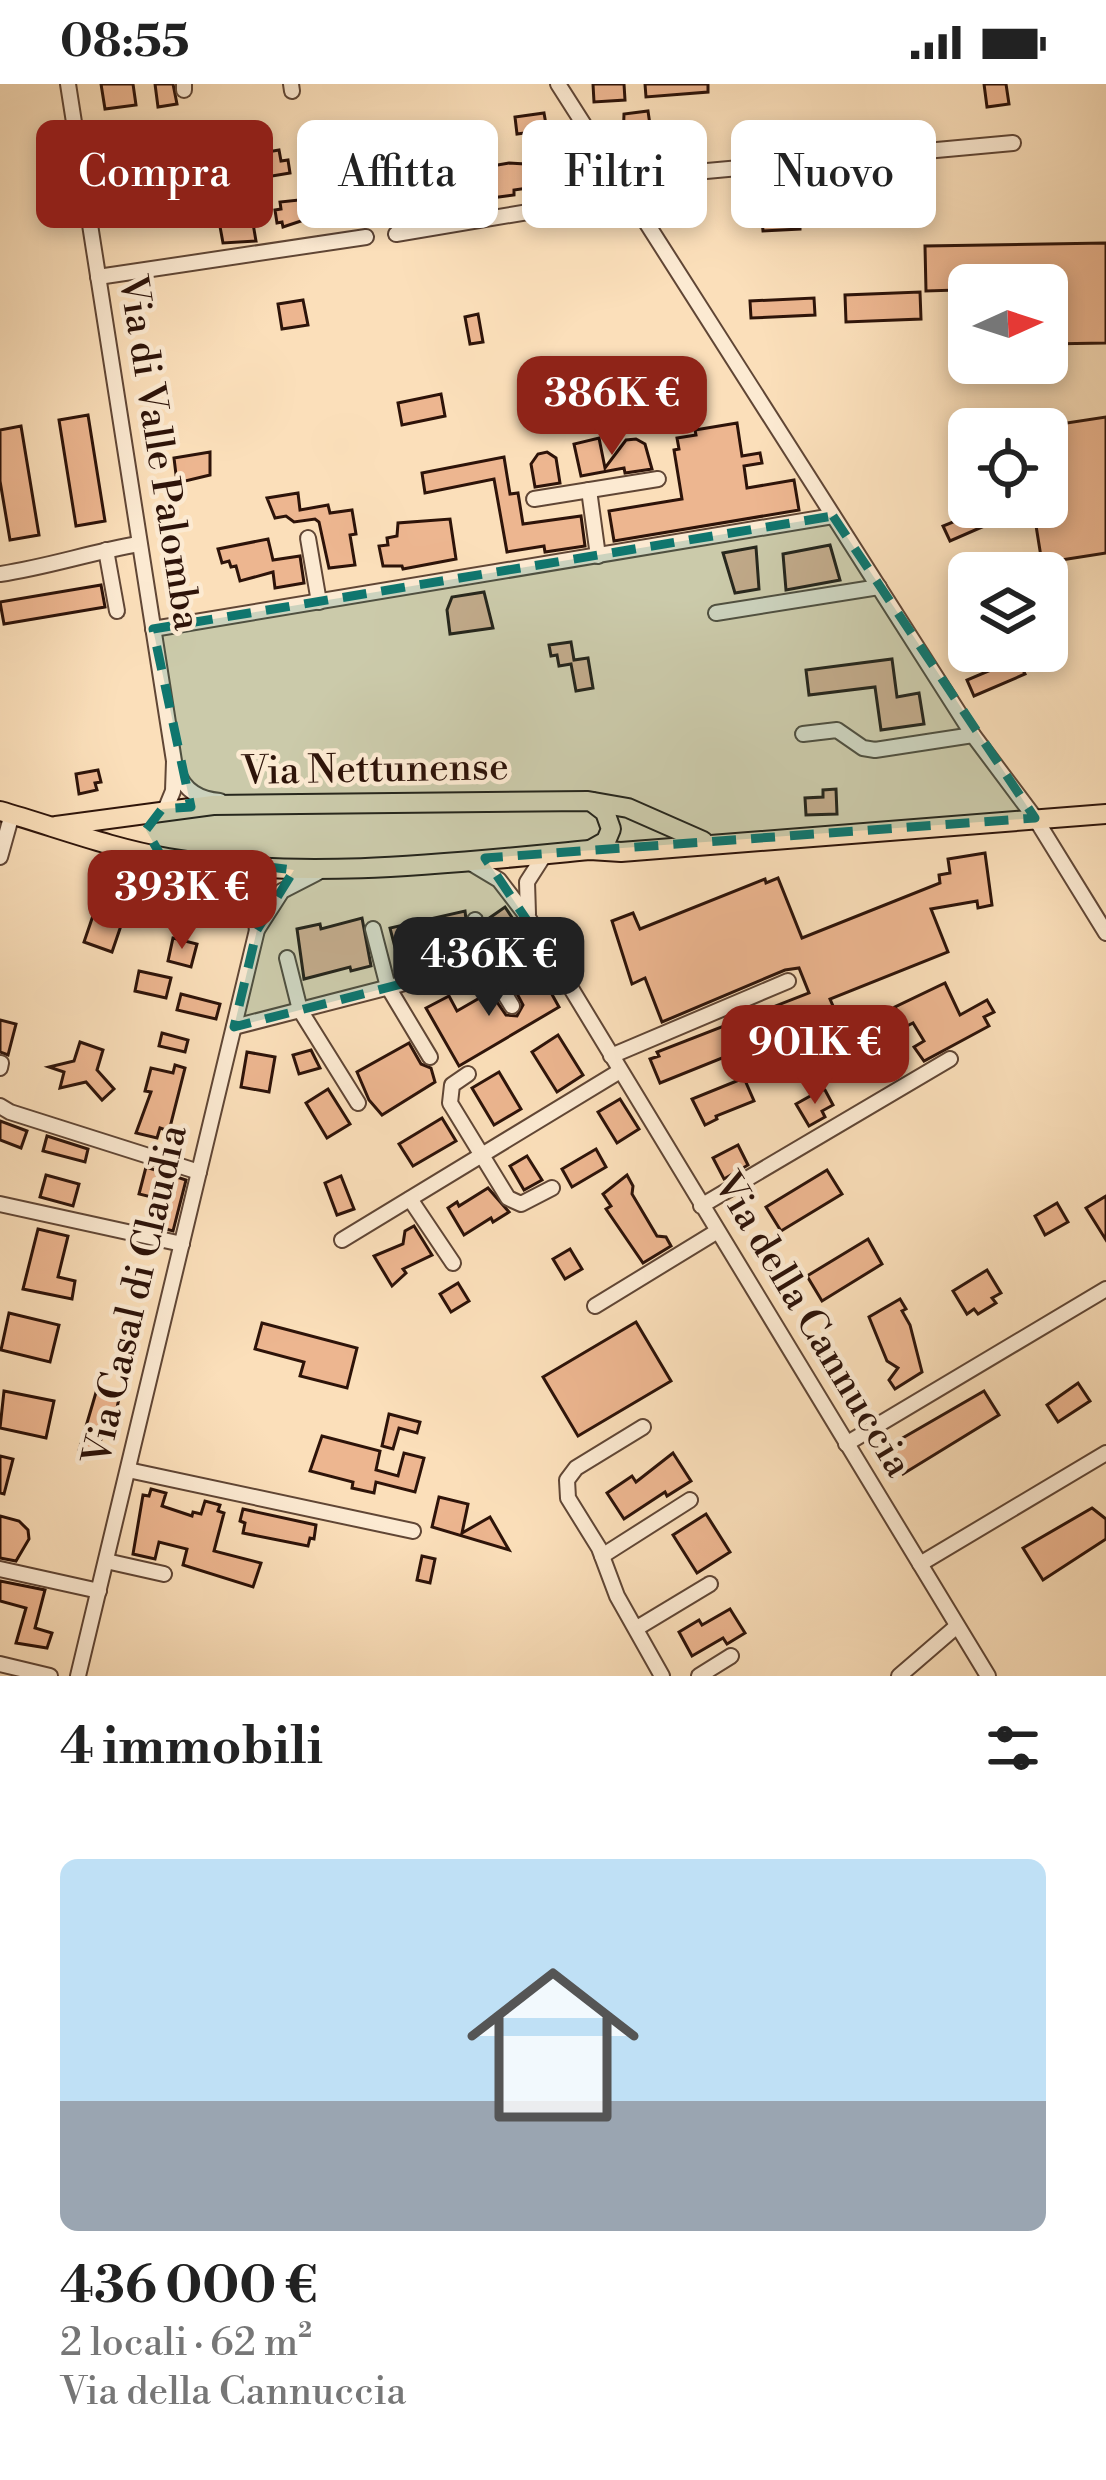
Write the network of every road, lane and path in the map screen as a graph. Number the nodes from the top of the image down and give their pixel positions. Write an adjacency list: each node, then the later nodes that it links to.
1 (68, 84): 10 (street, Via di Valle Palomba)
2 (558, 84): 3 (street)
3 (581, 120)
4 (1013, 143): 5 (street)
5 (707, 171)
6 (522, 213): 8 (street)
7 (651, 228): 14 (street)
8 (396, 234)
9 (366, 237): 10 (street)
10 (98, 277): 16 (street, Via di Valle Palomba)
11 (658, 479): 12 (street)
12 (590, 490): 13 (street); 18 (street)
13 (534, 500)
14 (833, 517): 18 (street); 20 (street)
15 (308, 538): 21 (street)
16 (139, 544): 17 (street); 24 (street, Via di Valle Palomba)
17 (106, 550): 19 (street); 22 (street)
18 (598, 556): 21 (street)
19 (0, 574)
20 (879, 587): 23 (street); 26 (street)
21 (319, 602): 24 (street)
22 (116, 611)
23 (716, 613)
24 (153, 629): 27 (street, Via di Valle Palomba)
25 (803, 734): 26 (street)
26 (974, 735): 33 (street)
27 (174, 760): 29 (street); 30 (street, Via di Valle Palomba)
28 (588, 801): 29 (main road, Via Nettunense); 35 (main road, Via Nettunense); 36 (main road)
29 (244, 803): 30 (main road, Via Nettunense)
30 (164, 808): 34 (main road, Via Nettunense); 39 (main road)
31 (6, 813): 34 (main road, Via Nettunense); 38 (street)
32 (1106, 814): 33 (main road, Via Nettunense)
33 (1035, 818): 35 (main road, Via Nettunense); 47 (street)
34 (51, 826): 39 (main road, Via Nettunense)
35 (707, 843): 36 (main road, Via Nettunense)
36 (590, 850): 37 (main road, Via Nettunense)
37 (545, 854): 40 (main road, Via Nettunense); 43 (street)
38 (0, 857)
39 (172, 859): 41 (main road, Via Nettunense)
40 (464, 860): 42 (main road, Via Nettunense); 43 (street, Via della Cannuccia)
41 (212, 863): 42 (main road, Via Nettunense); 46 (street)
42 (334, 867): 46 (street, Via Casal di Claudia)
43 (529, 919): 48 (street, Via della Cannuccia)
44 (475, 920): 50 (street)
45 (373, 929): 52 (street)
46 (257, 930): 55 (street, Via Casal di Claudia)
47 (1106, 933)
48 (545, 946): 50 (street); 56 (street, Via della Cannuccia)
49 (287, 958): 54 (street)
50 (485, 962): 52 (street); 53 (street)
51 (788, 981): 56 (street)
52 (388, 987): 54 (street); 57 (street)
53 (512, 1006)
54 (300, 1010): 55 (street); 61 (street)
55 (234, 1027): 64 (street, Via Casal di Claudia)
56 (610, 1056): 59 (street, Via della Cannuccia)
57 (430, 1057)
58 (950, 1059): 68 (street)
59 (620, 1071): 63 (street); 68 (street, Via della Cannuccia)
60 (468, 1074): 63 (street)
61 (358, 1103)
62 (0, 1106): 64 (street)
63 (482, 1155): 65 (street); 66 (street)
64 (199, 1172): 71 (street, Via Casal di Claudia)
65 (552, 1188)
66 (410, 1199): 70 (street); 72 (street)
67 (0, 1204): 71 (street)
68 (701, 1206): 69 (street, Via della Cannuccia)
69 (716, 1232): 74 (street); 76 (street, Via della Cannuccia)
70 (343, 1240)
71 (182, 1244): 78 (street, Via Casal di Claudia)
72 (453, 1263)
73 (1106, 1289): 76 (street)
74 (595, 1306)
75 (643, 1427): 81 (street)
76 (846, 1444): 83 (street, Via della Cannuccia)
77 (1106, 1454): 83 (street)
78 (128, 1470): 80 (street); 82 (street, Via Casal di Claudia)
79 (690, 1500): 81 (street)
80 (412, 1531)
81 (602, 1556): 89 (street)
82 (106, 1561): 85 (street); 87 (street, Via Casal di Claudia)
83 (920, 1564): 88 (street, Via della Cannuccia)
84 (0, 1569): 87 (street)
85 (164, 1574)
86 (710, 1584): 89 (street)
87 (99, 1591): 93 (street, Via Casal di Claudia)
88 (957, 1626): 96 (street); 97 (street, Via della Cannuccia)
89 (637, 1628): 94 (street)
90 (731, 1656): 95 (street)
91 (0, 1664): 92 (street)
92 (50, 1676)
93 (78, 1676)
94 (662, 1676)
95 (699, 1676)
96 (899, 1676)
97 (988, 1676)

